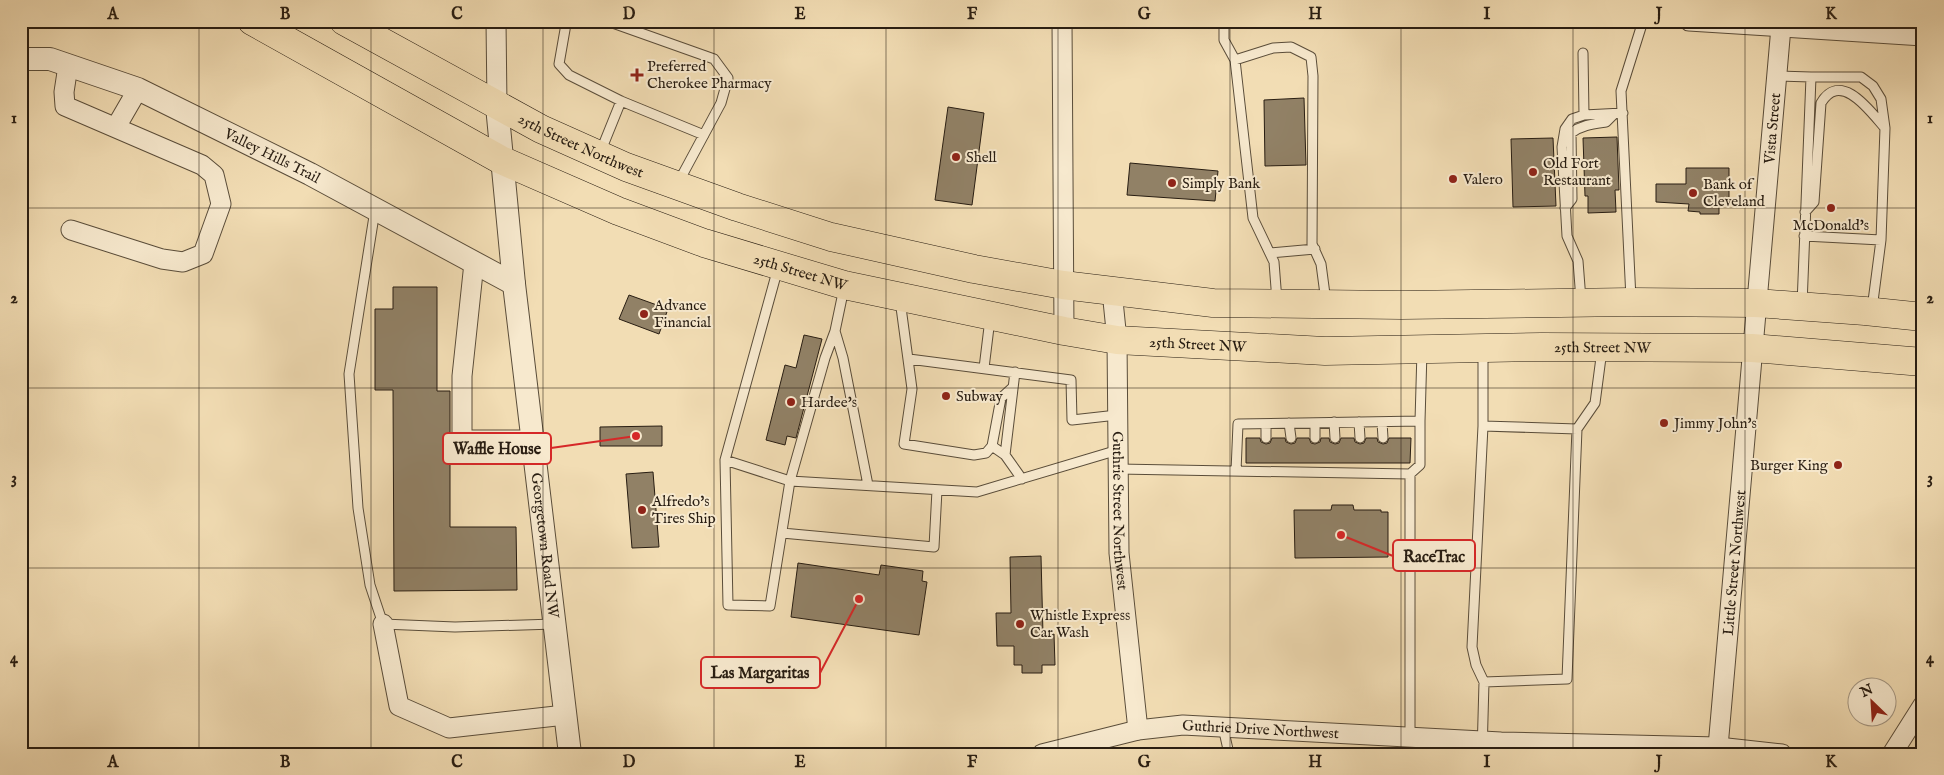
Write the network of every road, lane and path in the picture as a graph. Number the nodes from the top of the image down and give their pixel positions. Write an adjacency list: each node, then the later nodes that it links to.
1 (252, 21): 31 (highway)
2 (344, 21): 24 (highway, 25th Street Northwest)
3 (496, 21): 24 (street)
4 (553, 21): 11 (lane)
5 (578, 21): 11 (lane)
6 (607, 21): 12 (lane)
7 (1062, 21): 44 (street)
8 (1224, 21): 18 (lane)
9 (1643, 21): 25 (lane)
10 (1689, 21): 13 (street)
11 (566, 24): 23 (lane)
12 (628, 25): 29 (lane)
13 (1781, 27): 14 (street); 20 (street, Vista Street)
14 (1852, 27): 15 (street)
15 (1923, 36)
16 (1583, 53): 26 (lane)
17 (21, 59): 19 (street, Valley Hills Trail)
18 (1235, 60): 39 (lane); 40 (lane)
19 (68, 66): 22 (street, Valley Hills Trail); 27 (street)
20 (1776, 76): 21 (lane); 51 (street, Vista Street)
21 (1811, 77): 28 (lane); 35 (lane)
22 (138, 89): 27 (street); 34 (street, Valley Hills Trail)
23 (621, 101): 29 (lane); 30 (lane)
24 (496, 106): 30 (highway, 25th Street Northwest); 31 (street, Georgetown Road NW)
25 (1618, 114): 26 (lane); 33 (lane); 48 (lane)
26 (1584, 115): 33 (lane)
27 (116, 127): 36 (street)
28 (1885, 128): 35 (lane); 38 (lane)
29 (704, 135): 32 (lane)
30 (600, 155): 32 (highway, 25th Street Northwest)
31 (501, 160): 42 (highway, 25th Street NW); 43 (street, Georgetown Road NW)
32 (676, 186): 44 (highway, 25th Street Northwest)
33 (1565, 208): 50 (lane)
34 (375, 210): 41 (street, Valley Hills Trail); 103 (lane)
35 (1805, 212): 37 (lane)
36 (71, 230)
37 (1804, 236): 38 (lane); 53 (lane)
38 (1880, 240): 54 (lane)
39 (1314, 249): 40 (lane); 52 (lane)
40 (1270, 254): 49 (lane)
41 (474, 263): 43 (street, Valley Hills Trail); 85 (street)
42 (779, 266): 45 (highway, 25th Street NW); 88 (lane)
43 (514, 284): 85 (street, Georgetown Road NW)
44 (1063, 285): 46 (highway); 58 (street)
45 (844, 286): 47 (highway, 25th Street NW); 57 (lane)
46 (1112, 291): 49 (highway); 59 (street, Guthrie Street Northwest)
47 (899, 297): 55 (highway, 25th Street NW); 64 (lane)
48 (1631, 302): 50 (highway); 51 (highway)
49 (1277, 303): 52 (highway)
50 (1582, 303): 52 (highway)
51 (1756, 303): 53 (highway); 62 (street, Vista Street)
52 (1326, 304)
53 (1802, 306): 54 (highway)
54 (1872, 312): 56 (highway)
55 (990, 316): 58 (highway, 25th Street NW); 66 (lane)
56 (1923, 317)
57 (835, 331): 99 (lane); 100 (lane)
58 (1064, 331): 59 (highway, 25th Street NW)
59 (1117, 340): 63 (highway, 25th Street NW); 69 (street, Guthrie Street Northwest)
60 (1602, 347): 61 (highway, 25th Street NW); 62 (highway, 25th Street NW); 78 (lane)
61 (1483, 348): 63 (highway, 25th Street NW); 77 (lane)
62 (1752, 348): 65 (highway, 25th Street NW); 111 (street, Little Street Northwest)
63 (1422, 349): 70 (lane)
64 (909, 359): 66 (lane); 86 (lane)
65 (1923, 362)
66 (984, 368): 67 (lane)
67 (1015, 372): 68 (lane); 69 (lane)
68 (1013, 387): 86 (lane); 87 (lane)
69 (1117, 416): 89 (street, Guthrie Street Northwest)
70 (1420, 421): 73 (lane); 97 (lane)
71 (1334, 422): 72 (lane); 75 (lane); 82 (lane)
72 (1359, 422): 73 (lane); 83 (lane)
73 (1382, 422): 84 (lane)
74 (1289, 423): 75 (lane); 76 (lane); 80 (lane)
75 (1315, 423): 81 (lane)
76 (1266, 424): 79 (lane); 93 (lane)
77 (1484, 426): 78 (lane); 105 (lane)
78 (1577, 429): 105 (lane)
79 (1266, 438)
80 (1291, 438)
81 (1315, 438)
82 (1335, 438)
83 (1360, 438)
84 (1382, 438)
85 (532, 440): 104 (street, Georgetown Road NW)
86 (992, 446): 87 (lane)
87 (1005, 455): 98 (lane)
88 (725, 460): 99 (lane); 102 (lane)
89 (1118, 460): 93 (lane); 98 (lane); 109 (street, Guthrie Street Northwest)
90 (1336, 463): 94 (lane)
91 (1361, 463): 95 (lane)
92 (1383, 463): 96 (lane)
93 (1236, 472): 94 (lane)
94 (1337, 473): 95 (lane)
95 (1361, 473): 96 (lane)
96 (1383, 474): 97 (lane)
97 (1410, 474): 110 (lane)
98 (1022, 479): 101 (lane)
99 (790, 481): 100 (lane); 102 (lane)
100 (868, 486): 101 (lane)
101 (937, 490): 102 (lane)
102 (782, 533)
103 (383, 624): 104 (lane); 107 (street)
104 (554, 624): 107 (street, Georgetown Road NW)
105 (1484, 682): 112 (lane)
106 (1923, 705): 117 (street)
107 (565, 715): 113 (street, Georgetown Road NW)
108 (1223, 727): 109 (street, Guthrie Drive Northwest); 110 (street, Guthrie Drive Northwest); 115 (lane)
109 (1138, 730): 114 (street, Guthrie Drive Northwest)
110 (1410, 737): 112 (street, Guthrie Drive Northwest)
111 (1718, 746): 112 (street, Guthrie Drive Northwest); 116 (street, Guthrie Drive Northwest)
112 (1482, 747)
113 (570, 754)
114 (1042, 754)
115 (1229, 754)
116 (1782, 754)
117 (1892, 754)

